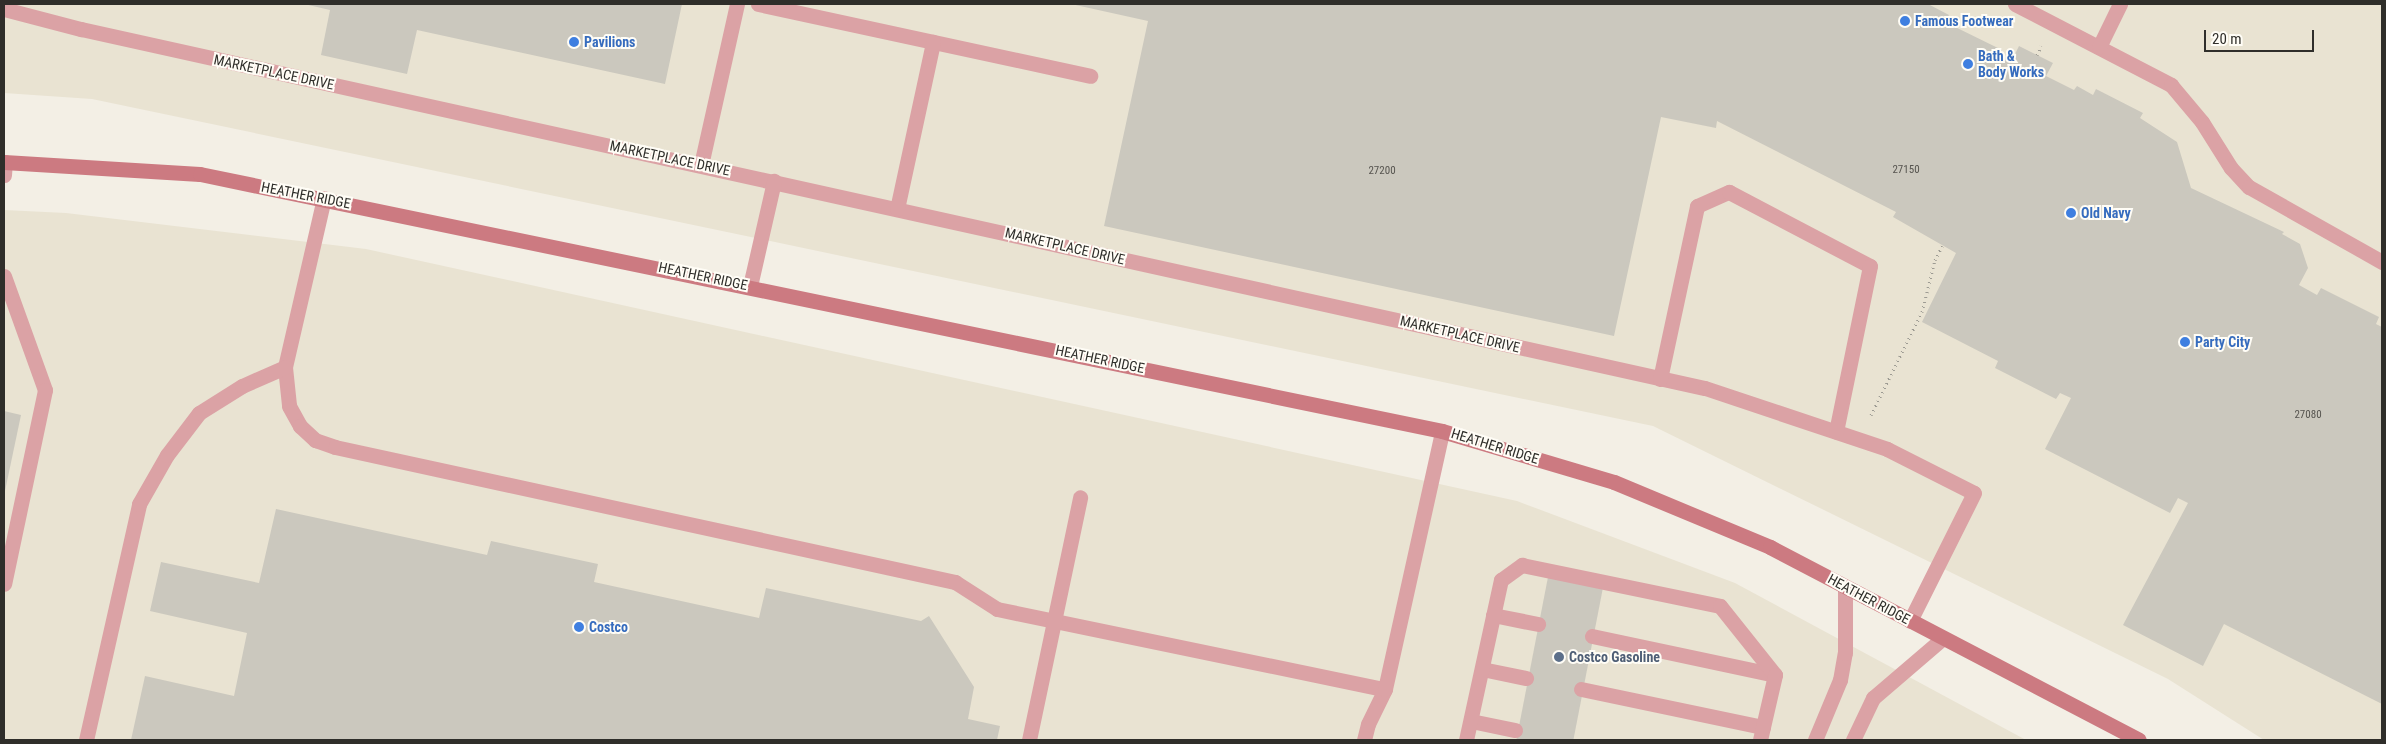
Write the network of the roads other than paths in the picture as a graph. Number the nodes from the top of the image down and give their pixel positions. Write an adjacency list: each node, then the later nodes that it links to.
1 (737, 4): 9 (lane)
2 (758, 4): 6 (lane)
3 (2015, 4): 7 (lane)
4 (2120, 4): 7 (lane)
5 (4, 9): 9 (lane, MARKETPLACE DRIVE)
6 (934, 42): 8 (lane); 13 (lane)
7 (2099, 47): 14 (lane)
8 (1090, 76)
9 (701, 165): 11 (lane, MARKETPLACE DRIVE)
10 (4, 167): 12 (street, HEATHER RIDGE)
11 (774, 182): 13 (lane, MARKETPLACE DRIVE); 16 (lane)
12 (324, 198): 16 (street, HEATHER RIDGE); 17 (lane)
13 (897, 209): 18 (lane, MARKETPLACE DRIVE)
14 (2382, 262)
15 (4, 276): 22 (lane)
16 (750, 286): 19 (street, HEATHER RIDGE)
17 (285, 367): 25 (lane); 38 (lane)
18 (1660, 379): 20 (lane, MARKETPLACE DRIVE); 20 (lane)
19 (1442, 431): 23 (street, HEATHER RIDGE); 33 (lane)
20 (1836, 432): 26 (lane, MARKETPLACE DRIVE)
21 (1080, 497): 25 (lane)
22 (4, 584)
23 (1846, 587): 26 (street, HEATHER RIDGE); 42 (lane)
24 (1493, 615): 27 (lane); 30 (lane); 31 (lane)
25 (1054, 621): 33 (lane); 39 (lane)
26 (1910, 621): 29 (street, HEATHER RIDGE)
27 (1538, 624)
28 (1592, 636): 31 (lane)
29 (1943, 638): 43 (lane); 44 (street, HEATHER RIDGE)
30 (1482, 669): 32 (lane); 35 (lane)
31 (1774, 675): 37 (lane)
32 (1526, 678)
33 (1385, 689): 40 (lane)
34 (1581, 689): 37 (lane)
35 (1470, 721): 36 (lane); 41 (lane)
36 (1515, 730)
37 (1762, 734)
38 (86, 740)
39 (1029, 740)
40 (1364, 740)
41 (1466, 740)
42 (1815, 740)
43 (1853, 740)
44 (2139, 740)

